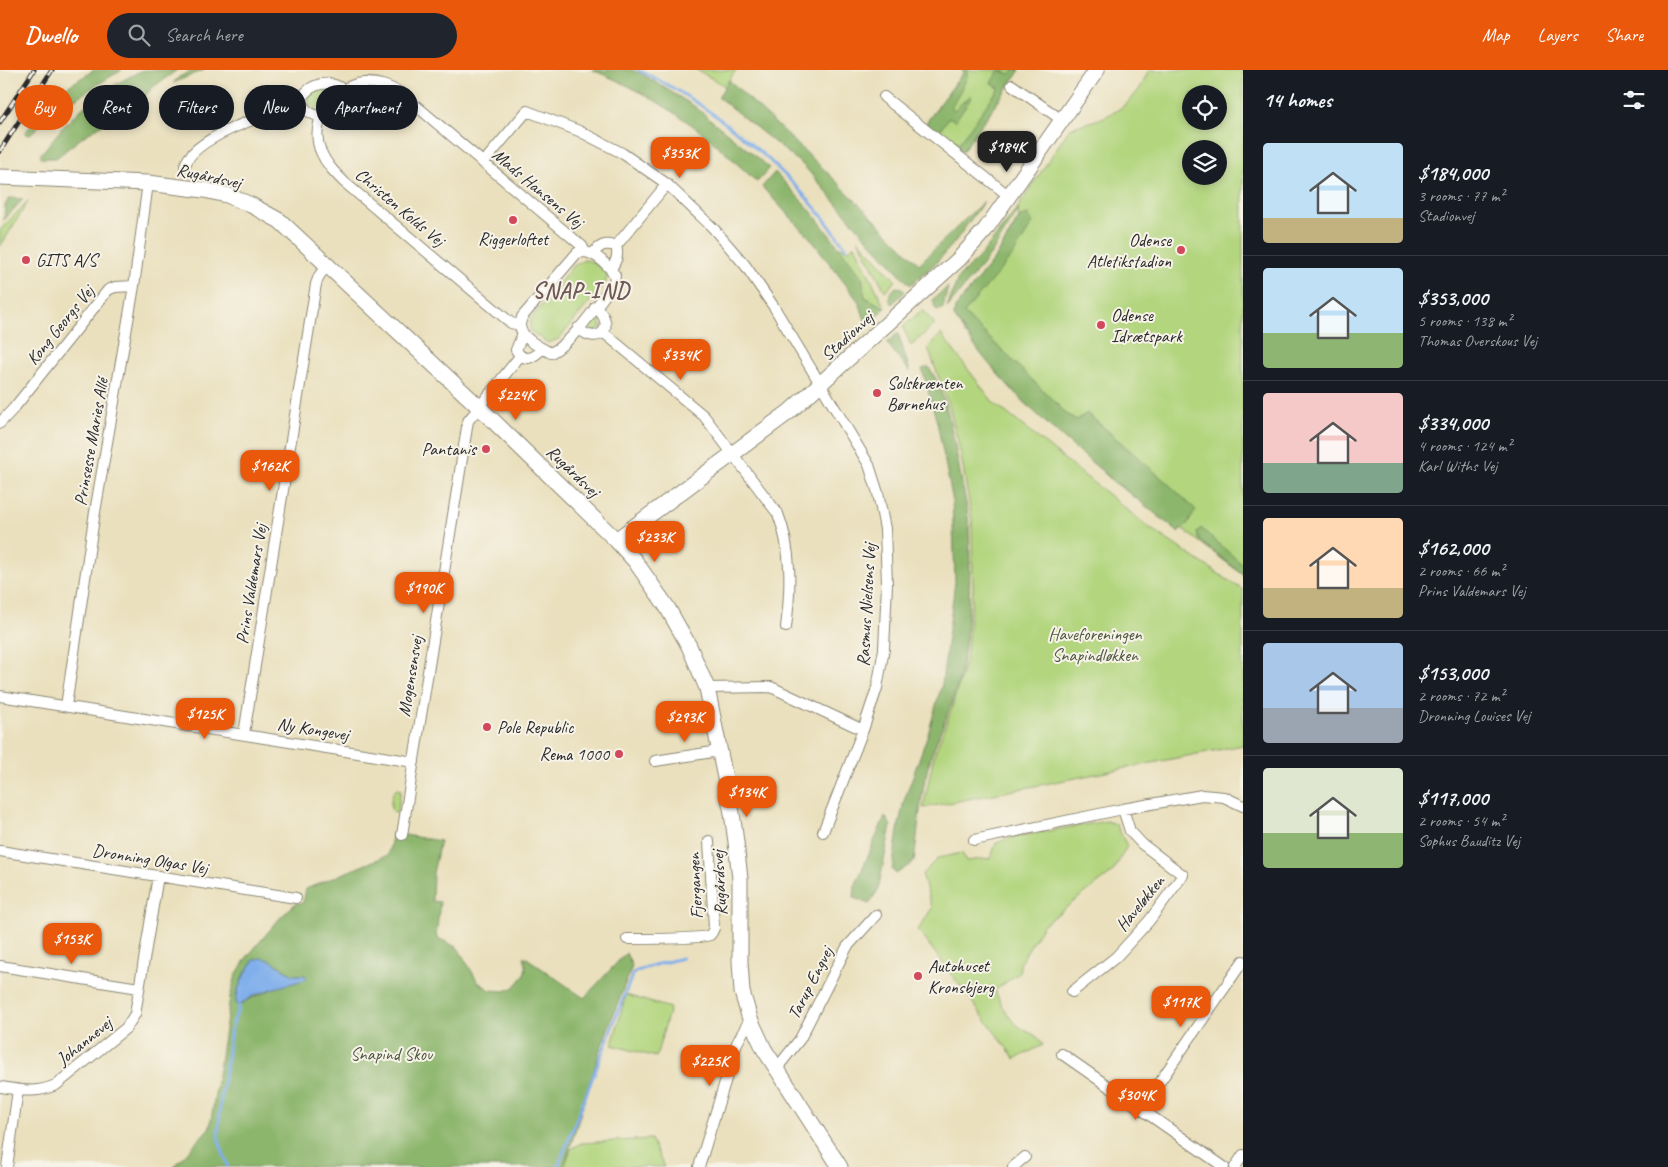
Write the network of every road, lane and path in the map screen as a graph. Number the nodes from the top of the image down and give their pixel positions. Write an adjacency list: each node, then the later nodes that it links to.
1 (1097, 70): 9 (street, Stadionvej)
2 (305, 85): 3 (street)
3 (340, 85)
4 (357, 85): 5 (street, Mads Hansens Vej)
5 (383, 85)
6 (1012, 85): 9 (street)
7 (884, 97): 17 (street)
8 (418, 107): 12 (street, Mads Hansens Vej)
9 (1062, 120): 17 (street, Stadionvej)
10 (244, 123): 13 (street)
11 (318, 130): 25 (street, Christen Kolds Vej)
12 (483, 163): 16 (street, Rasmus Nielsens Vej); 19 (street, Mads Hansens Vej)
13 (185, 166)
14 (0, 177): 15 (street, Rugårdsvej)
15 (148, 183): 20 (street, Rugårdsvej); 22 (street, Prinsesse Maries Allé)
16 (667, 184): 18 (street); 29 (street, Rasmus Nielsens Vej)
17 (1009, 196): 29 (street, Stadionvej)
18 (616, 246): 19 (street); 21 (street)
19 (589, 253): 21 (street, Mads Hansens Vej); 25 (street)
20 (328, 264): 30 (street, Rugårdsvej); 39 (street, Prins Valdemars Vej)
21 (611, 269): 23 (street)
22 (134, 286): 31 (street, Kong Georgs Vej); 37 (street, Prinsesse Maries Allé)
23 (595, 308): 24 (street); 26 (street)
24 (578, 328): 26 (street); 27 (street)
25 (521, 329): 27 (street, Christen Kolds Vej); 28 (street)
26 (603, 332): 32 (street)
27 (542, 349): 28 (street)
28 (520, 356): 30 (street, Mogensensvej)
29 (820, 386): 32 (street, Stadionvej); 38 (street, Rasmus Nielsens Vej)
30 (479, 406): 33 (street, Rugårdsvej); 42 (street, Mogensensvej)
31 (0, 423)
32 (732, 454): 33 (street, Stadionvej); 34 (street)
33 (616, 540): 35 (street, Rugårdsvej)
34 (786, 627)
35 (707, 688): 38 (street); 40 (street, Rugårdsvej)
36 (0, 696): 37 (street, Ny Kongevej)
37 (66, 706): 39 (street, Ny Kongevej)
38 (863, 730): 45 (street, Rasmus Nielsens Vej)
39 (244, 734): 42 (street, Ny Kongevej)
40 (719, 751): 41 (street); 58 (street, Rugårdsvej)
41 (655, 761)
42 (414, 762): 46 (street, Mogensensvej)
43 (1243, 806): 44 (street)
44 (1123, 809): 47 (street); 57 (street, Haveløkken)
45 (822, 832)
46 (402, 835)
47 (974, 840)
48 (709, 842): 53 (street, Fjergangen)
49 (0, 851): 50 (street, Dronning Olgas Vej)
50 (158, 876): 51 (street, Dronning Olgas Vej); 56 (street, Johannevej)
51 (296, 898)
52 (876, 915): 60 (street, Tarup Engvej)
53 (627, 939)
54 (1243, 961): 63 (street)
55 (0, 966): 56 (street)
56 (139, 988): 62 (street, Johannevej)
57 (1072, 992)
58 (750, 1019): 60 (street, Rugårdsvej); 68 (street)
59 (1062, 1054): 63 (street)
60 (776, 1068): 66 (street, Rugårdsvej)
61 (0, 1087): 62 (street, Johannevej)
62 (18, 1090): 67 (street)
63 (1140, 1109): 70 (street)
64 (1243, 1155): 71 (street)
65 (1025, 1156): 69 (street)
66 (836, 1165)
67 (7, 1167)
68 (700, 1167)
69 (1013, 1167)
70 (1224, 1167)
71 (1235, 1167)

